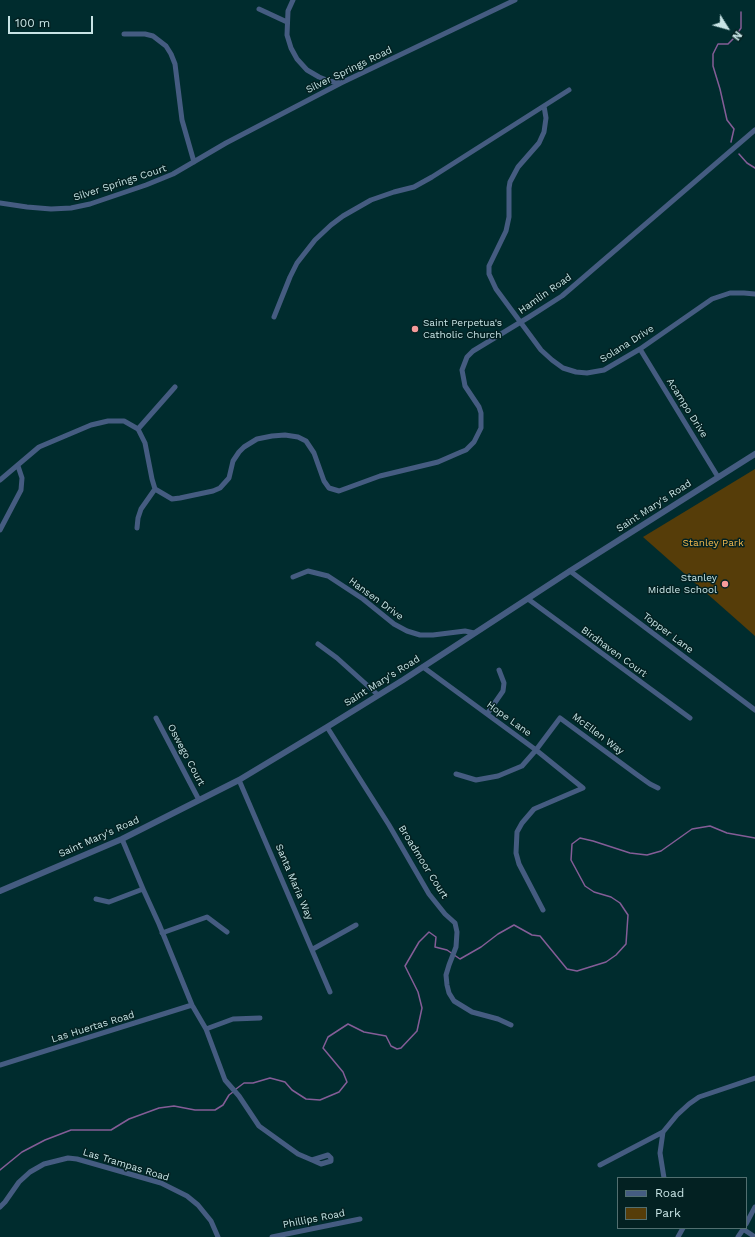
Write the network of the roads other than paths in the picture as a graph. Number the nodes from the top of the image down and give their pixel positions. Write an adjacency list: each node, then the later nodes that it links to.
1 (294, 0): 4 (street)
2 (515, 0): 6 (street, Silver Springs Road)
3 (258, 9): 4 (street)
4 (287, 22): 6 (street)
5 (124, 34): 10 (street)
6 (341, 83): 10 (street, Silver Springs Road)
7 (569, 90): 8 (street)
8 (544, 106): 13 (street); 14 (street, Solana Drive)
9 (755, 130): 14 (street, Hamlin Road)
10 (194, 162): 11 (street, Silver Springs Court)
11 (0, 202)
12 (755, 294): 15 (street, Solana Drive)
13 (274, 317)
14 (521, 322): 15 (street, Solana Drive); 22 (street, Hamlin Road)
15 (640, 349): 20 (street, Acampo Drive)
16 (175, 387): 17 (street)
17 (138, 429): 19 (street); 22 (street)
18 (755, 454): 20 (street, Saint Mary's Road)
19 (18, 466): 21 (street); 24 (street)
20 (718, 477): 25 (street, Saint Mary's Road)
21 (0, 480)
22 (156, 489): 23 (street)
23 (137, 528)
24 (0, 530)
25 (570, 571): 27 (street, Saint Mary's Road); 33 (street, Topper Lane)
26 (293, 577): 28 (street, Hansen Drive)
27 (528, 599): 28 (street, Saint Mary's Road); 36 (street, Birdhaven Court)
28 (474, 633): 30 (street, Saint Mary's Road)
29 (318, 644): 32 (street)
30 (423, 667): 32 (street, Saint Mary's Road); 34 (street, Hope Lane)
31 (499, 670): 34 (street)
32 (378, 695): 37 (street, Saint Mary's Road)
33 (755, 710)
34 (487, 714): 38 (street, Hope Lane)
35 (156, 718): 42 (street, Oswego Court)
36 (690, 718)
37 (327, 727): 40 (street, Saint Mary's Road); 55 (street, Broadmoor Court)
38 (536, 750): 39 (street); 41 (street, McEllen Way); 47 (street, Hope Lane)
39 (456, 774)
40 (239, 780): 42 (street, Saint Mary's Road); 51 (street, Santa Maria Way)
41 (658, 788)
42 (199, 800): 43 (street, Saint Mary's Road)
43 (122, 839): 44 (street); 45 (street, Saint Mary's Road)
44 (143, 889): 46 (street); 50 (street)
45 (0, 891)
46 (96, 899)
47 (543, 910)
48 (356, 925): 51 (street)
49 (227, 932): 50 (street)
50 (162, 933): 53 (street)
51 (313, 949): 52 (street, Santa Maria Way)
52 (330, 992)
53 (192, 1005): 56 (street); 57 (street, Las Huertas Road)
54 (260, 1018): 56 (street)
55 (510, 1025)
56 (206, 1029): 60 (street)
57 (0, 1065)
58 (755, 1078): 59 (street)
59 (663, 1132): 61 (street); 62 (street)
60 (312, 1160)
61 (600, 1165)
62 (664, 1177)
63 (0, 1207): 68 (street, Las Trampas Road)
64 (755, 1208): 66 (street)
65 (360, 1219): 69 (street, Phillips Road)
66 (747, 1222)
67 (746, 1229): 70 (street)
68 (218, 1237)
69 (272, 1237)
70 (755, 1237)

